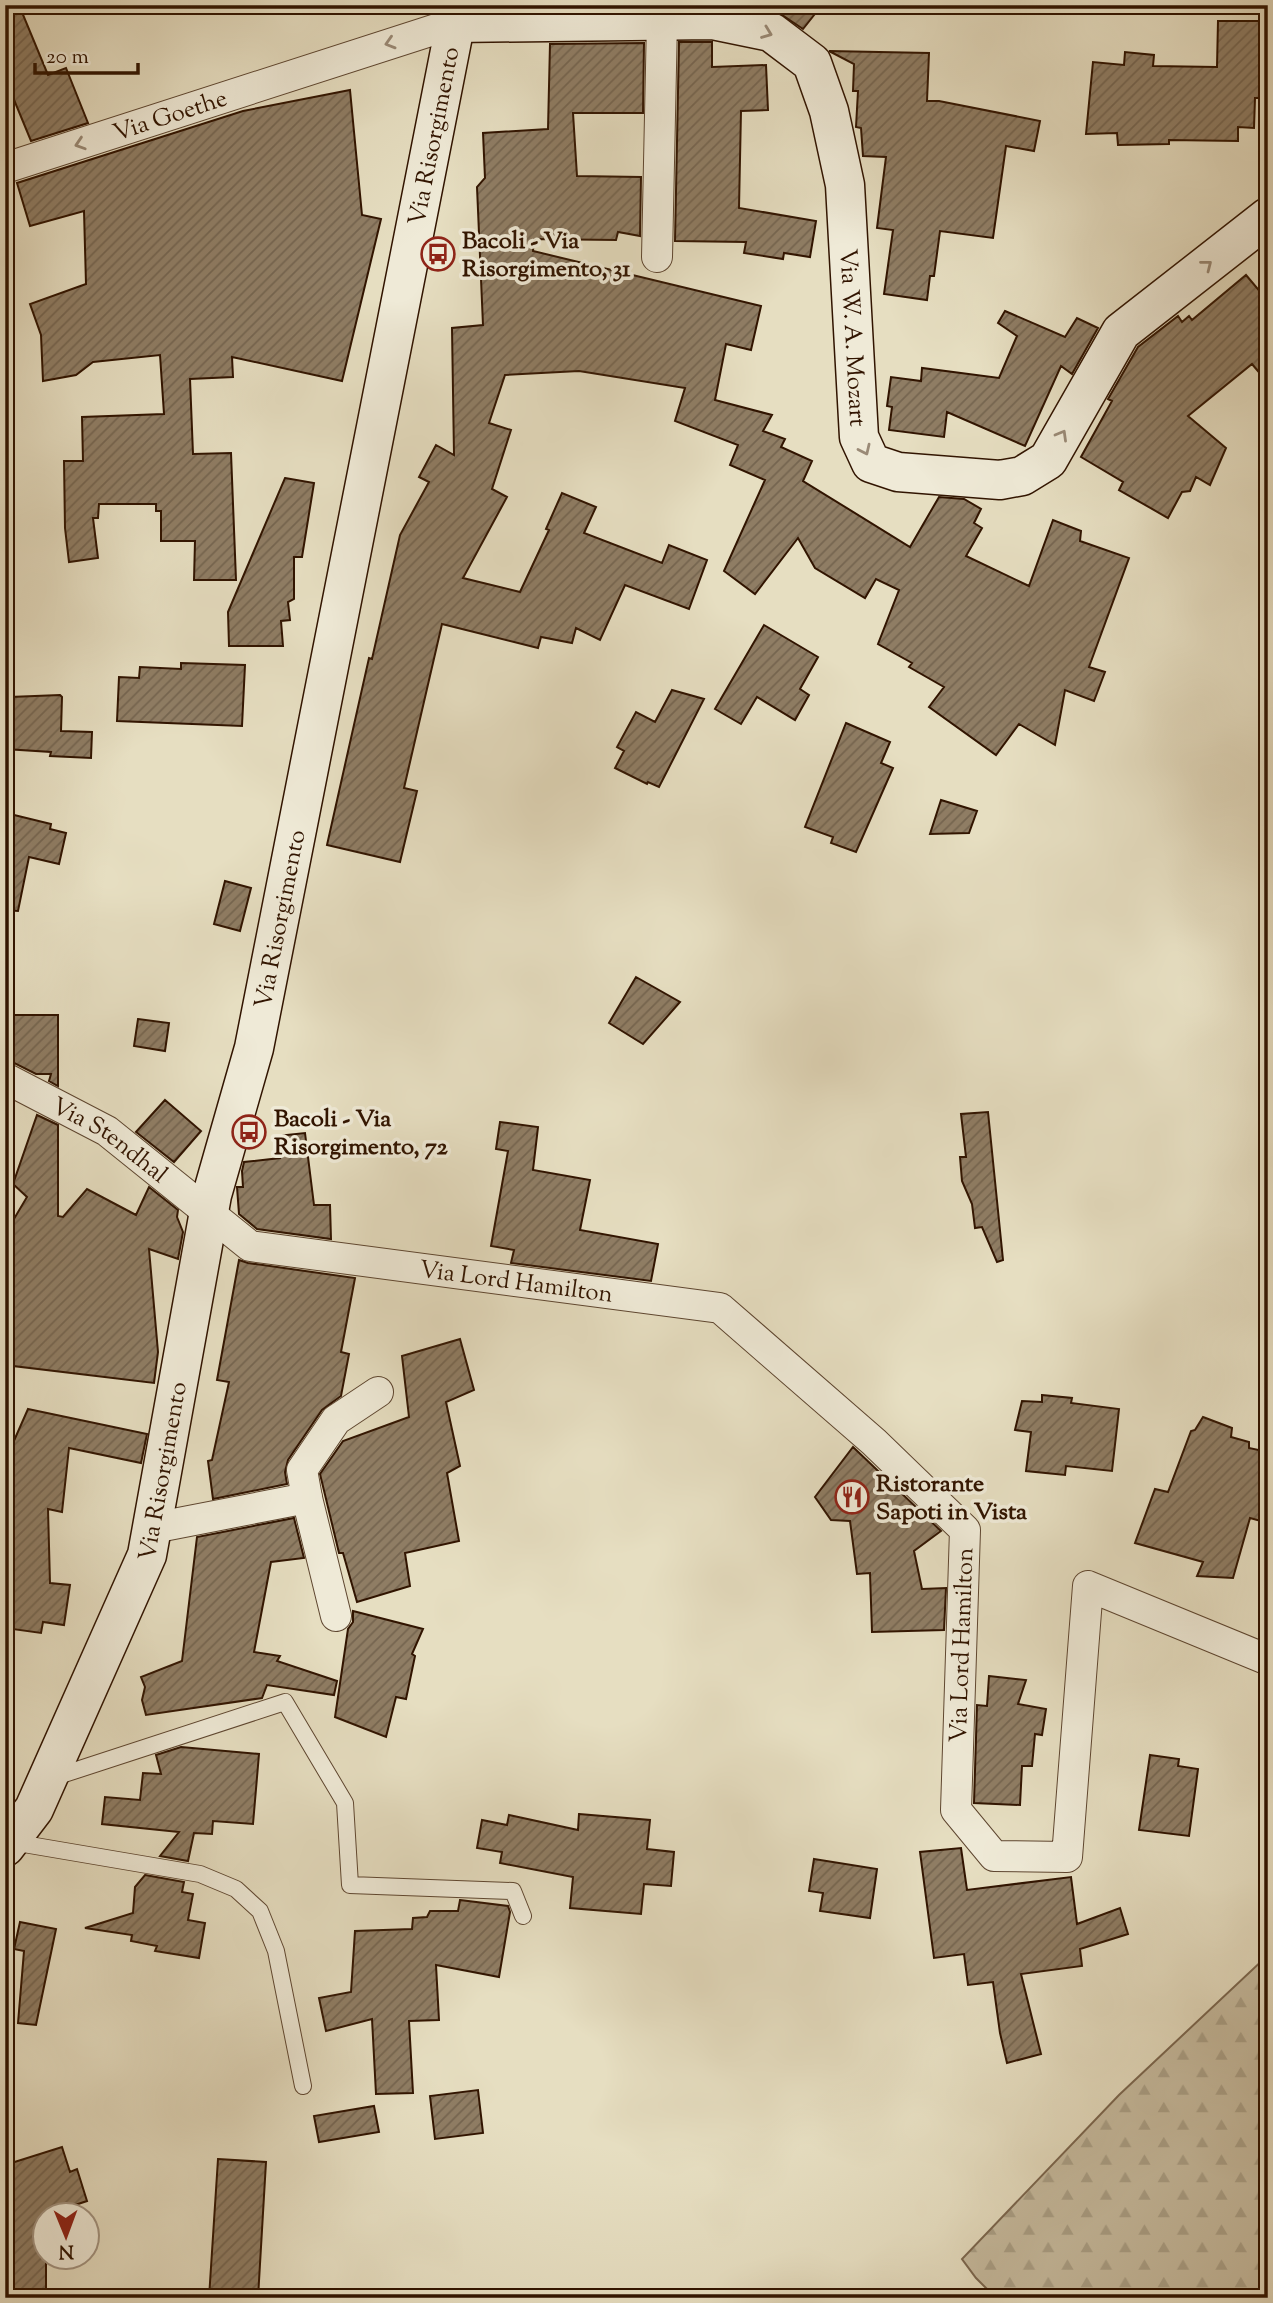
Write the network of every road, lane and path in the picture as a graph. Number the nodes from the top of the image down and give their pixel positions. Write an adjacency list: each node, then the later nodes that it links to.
1 (457, 14): 2 (main road, Via W. A. Mozart); 3 (street, Via Goethe, one-way to 3); 7 (main road, Via Risorgimento)
2 (662, 20): 4 (main road, Via W. A. Mozart, one-way to 4); 5 (street)
3 (5, 169)
4 (1268, 217)
5 (656, 257)
6 (5, 1078): 7 (street, Via Stendhal)
7 (209, 1211): 10 (main road, Via Risorgimento); 12 (street, Via Lord Hamilton)
8 (378, 1392): 9 (street)
9 (307, 1498): 10 (street); 11 (street)
10 (153, 1528): 13 (main road, Via Risorgimento)
11 (336, 1616)
12 (1268, 1660)
13 (20, 1819): 14 (lane); 15 (lane)
14 (523, 1916)
15 (303, 2087)

